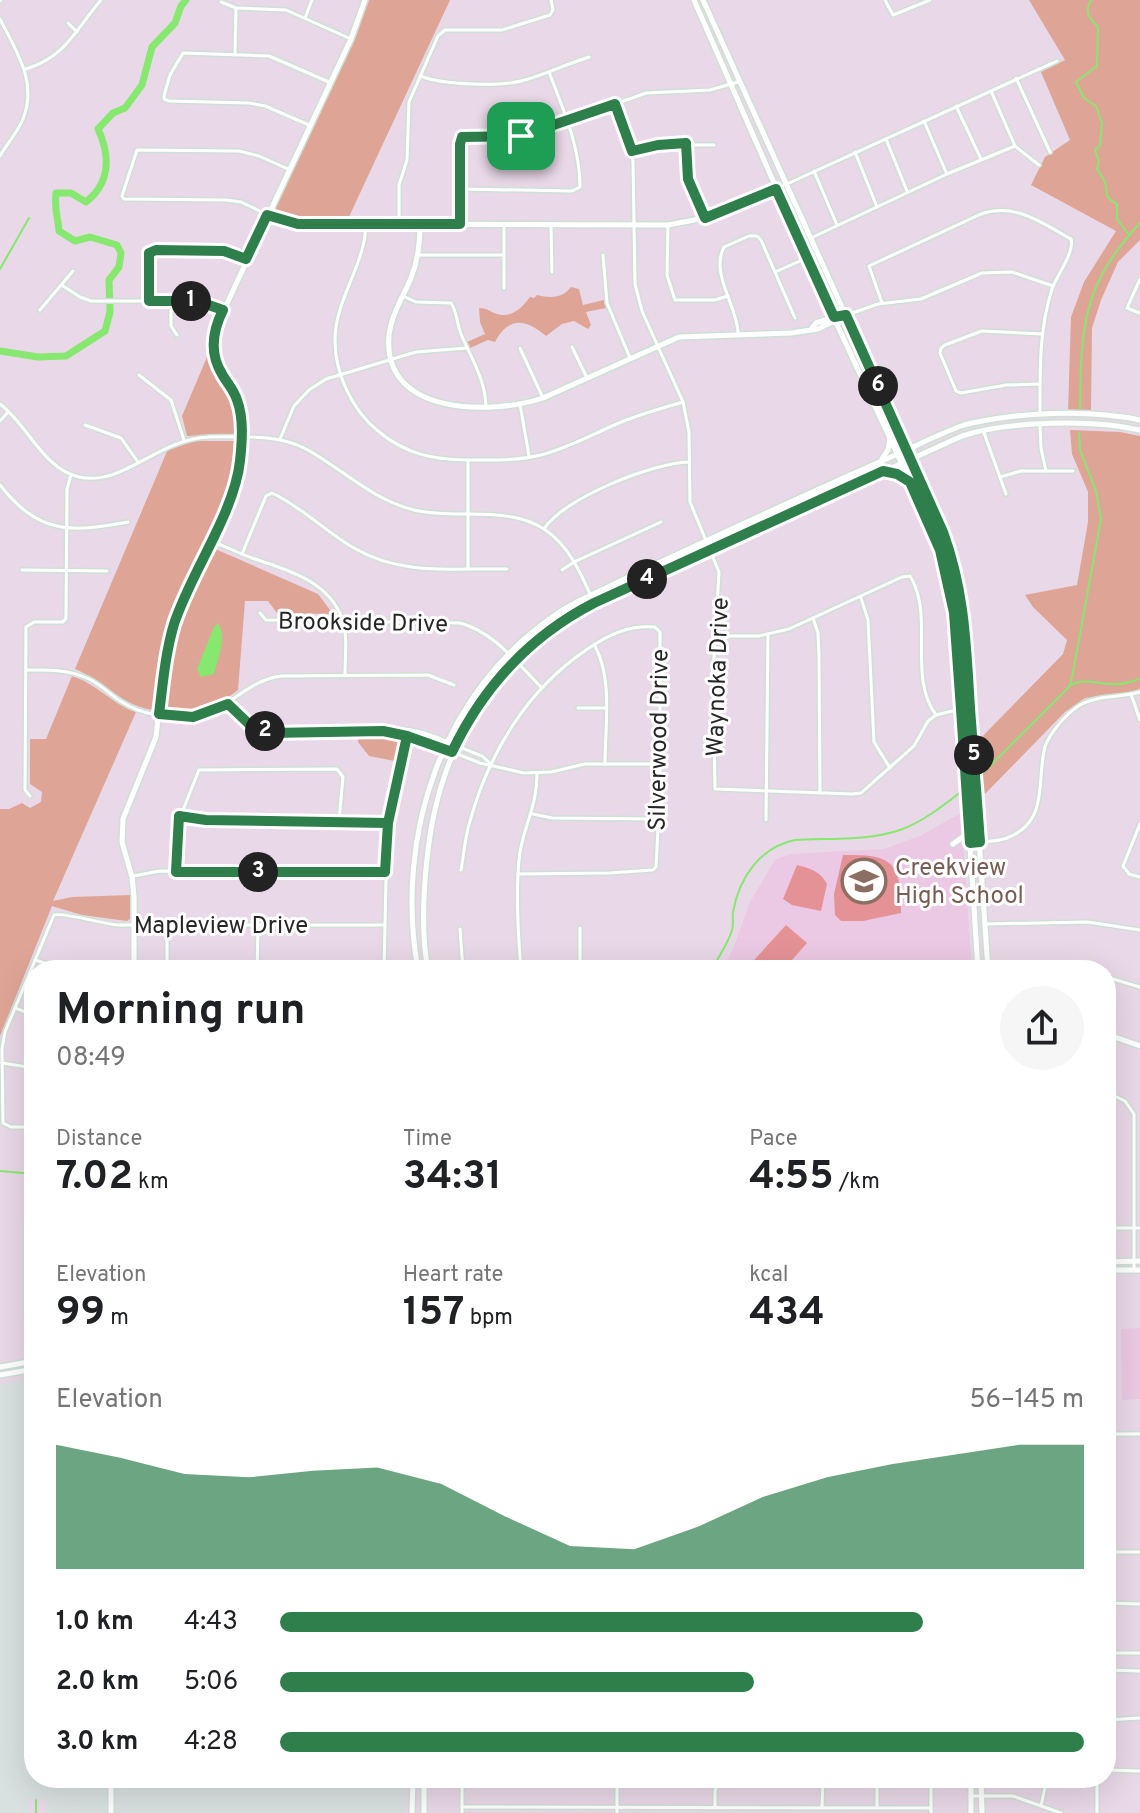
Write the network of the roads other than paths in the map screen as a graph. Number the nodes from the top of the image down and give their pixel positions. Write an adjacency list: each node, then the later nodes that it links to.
1 (101, 0): 14 (street)
2 (312, 0): 11 (street)
3 (365, 0): 15 (main road)
4 (551, 0): 21 (street)
5 (694, 0): 25 (main road)
6 (703, 0): 24 (main road)
7 (885, 0): 8 (street)
8 (930, 0)
9 (221, 2): 10 (street)
10 (236, 8): 11 (street); 16 (street)
11 (305, 18): 15 (street)
12 (0, 19): 19 (street)
13 (68, 23): 14 (street)
14 (77, 32): 19 (street)
15 (351, 39): 23 (main road)
16 (235, 55): 23 (street); 31 (street)
17 (589, 57): 20 (street)
18 (1057, 61): 22 (street)
19 (25, 69): 39 (street)
20 (549, 72): 21 (street); 29 (street)
21 (420, 76): 53 (street)
22 (1016, 78): 26 (street); 38 (street)
23 (329, 82): 31 (main road)
24 (738, 82): 25 (street); 45 (main road)
25 (729, 85): 27 (street); 47 (main road)
26 (991, 91): 28 (street); 35 (street)
27 (615, 104): 29 (street); 36 (street, Waynoka Drive)
28 (956, 106): 30 (street); 40 (street)
29 (566, 121): 46 (street); 46 (street)
30 (924, 121): 32 (street); 44 (street)
31 (309, 125): 42 (main road)
32 (886, 139): 37 (street); 48 (street)
33 (686, 143): 34 (street); 36 (street); 51 (street)
34 (714, 145)
35 (1015, 146): 40 (street); 41 (street)
36 (632, 151): 58 (street, Waynoka Drive)
37 (855, 152): 43 (street); 49 (street)
38 (1050, 152)
39 (0, 156)
40 (981, 159): 44 (street)
41 (1039, 165)
42 (288, 169): 50 (main road); 50 (street)
43 (814, 171): 45 (street); 60 (street)
44 (947, 174): 48 (street)
45 (786, 185): 47 (street); 61 (main road)
46 (460, 189): 55 (street)
47 (776, 189): 51 (main road); 65 (main road)
48 (908, 192): 49 (street)
49 (877, 207): 60 (street)
50 (267, 215): 52 (main road); 66 (main road)
51 (705, 218): 59 (main road)
52 (366, 224): 53 (main road); 94 (street)
53 (399, 224): 54 (main road)
54 (420, 224): 55 (main road); 62 (main road)
55 (460, 224): 56 (main road)
56 (504, 224): 57 (main road); 63 (street)
57 (551, 224): 58 (main road); 68 (street)
58 (634, 225): 59 (main road); 88 (street, Waynoka Drive)
59 (668, 225): 75 (street)
60 (837, 225): 61 (street)
61 (811, 238): 82 (main road)
62 (418, 255): 63 (street); 74 (main road)
63 (504, 255): 73 (street)
64 (603, 255): 93 (street)
65 (807, 258): 69 (street); 84 (main road)
66 (246, 259): 76 (street); 80 (main road)
67 (73, 271): 71 (street)
68 (552, 272)
69 (775, 272): 75 (street); 83 (street)
70 (1140, 279): 81 (street)
71 (63, 286): 76 (street); 79 (street)
72 (1053, 286): 78 (street); 78 (street); 86 (street)
73 (504, 288)
74 (403, 296): 90 (street); 92 (main road)
75 (728, 296): 85 (street)
76 (149, 301): 77 (street)
77 (171, 301): 80 (street); 87 (street)
78 (882, 303): 82 (street)
79 (40, 310)
80 (223, 310): 111 (main road)
81 (1140, 313)
82 (846, 315): 84 (main road); 115 (main road)
83 (795, 318)
84 (835, 320): 85 (main road); 112 (main road)
85 (738, 334): 88 (main road)
86 (1042, 334): 97 (street); 97 (street)
87 (177, 335)
88 (658, 345): 93 (main road); 99 (street, Waynoka Drive)
89 (572, 347): 96 (street)
90 (467, 348): 92 (street); 102 (street)
91 (520, 348): 98 (street)
92 (392, 358): 94 (street); 102 (main road)
93 (630, 358): 96 (main road)
94 (340, 373): 114 (street); 119 (street)
95 (139, 375): 113 (street)
96 (587, 378): 98 (main road)
97 (1040, 384): 104 (street)
98 (543, 398): 101 (main road)
99 (683, 402): 117 (street); 122 (street, Waynoka Drive)
100 (0, 404): 103 (street)
101 (520, 404): 102 (main road); 117 (street)
102 (486, 406)
103 (8, 412): 106 (street); 127 (street)
104 (1040, 415): 105 (main road); 108 (main road); 115 (main road)
105 (1140, 420)
106 (0, 421)
107 (85, 425): 121 (street)
108 (1040, 425): 109 (main road); 110 (main road); 125 (street)
109 (983, 430): 118 (main road); 128 (street)
110 (1140, 430)
111 (241, 438): 113 (street); 114 (street); 141 (main road)
112 (890, 438): 116 (main road); 120 (main road)
113 (184, 440): 121 (street)
114 (279, 440): 135 (street)
115 (907, 450): 116 (main road); 118 (main road)
116 (898, 454): 120 (main road); 123 (main road)
117 (529, 457): 119 (street)
118 (910, 458): 123 (main road); 143 (main road)
119 (468, 460): 135 (street)
120 (881, 461): 130 (main road)
121 (138, 462): 127 (street)
122 (689, 462): 140 (street); 142 (street, Waynoka Drive)
123 (901, 462): 124 (main road); 129 (main road)
124 (883, 471): 129 (main road); 132 (main road)
125 (1046, 471): 126 (street); 128 (street)
126 (1073, 471)
127 (71, 475): 139 (street)
128 (1000, 477): 133 (street)
129 (910, 482): 145 (main road)
130 (831, 484): 132 (main road); 134 (main road)
131 (0, 485): 139 (street)
132 (835, 493): 136 (main road)
133 (1006, 494)
134 (776, 509): 136 (main road); 142 (main road)
135 (468, 515): 140 (street); 148 (street)
136 (780, 518): 144 (main road)
137 (128, 522): 139 (street)
138 (661, 522): 147 (street)
139 (66, 527): 152 (street)
140 (544, 529): 147 (street)
141 (211, 541): 146 (street); 178 (main road)
142 (705, 541): 144 (street, Waynoka Drive); 154 (main road)
143 (949, 547): 145 (main road); 176 (main road)
144 (710, 550): 155 (main road); 163 (street, Waynoka Drive)
145 (940, 550): 177 (main road)
146 (242, 554): 148 (street); 161 (street)
147 (574, 562): 151 (street); 156 (street)
148 (468, 569): 149 (street)
149 (507, 569)
150 (22, 570): 152 (street)
151 (562, 570)
152 (66, 571): 153 (street); 167 (street)
153 (107, 571)
154 (642, 571): 155 (main road); 156 (main road)
155 (646, 580): 158 (main road)
156 (590, 595): 158 (street); 165 (main road)
157 (860, 596): 160 (street); 179 (street); 189 (street)
158 (594, 603): 166 (main road)
159 (260, 613): 161 (street, Brookside Drive)
160 (813, 618): 162 (street); 192 (street)
161 (343, 621): 165 (street, Brookside Drive); 168 (street)
162 (768, 635): 163 (street); 191 (street)
163 (715, 636): 191 (street, Waynoka Drive)
164 (594, 644): 170 (street); 175 (street); 188 (street, Silverwood Drive)
165 (507, 654): 166 (street, Brookside Drive); 184 (main road)
166 (514, 661): 170 (street, Brookside Drive); 185 (main road)
167 (26, 670): 178 (street); 193 (street)
168 (345, 675): 169 (street); 173 (street)
169 (454, 685)
170 (542, 688): 186 (street)
171 (1140, 692): 172 (street)
172 (1131, 694): 180 (street); 202 (street)
173 (228, 704): 178 (street); 182 (street)
174 (578, 708): 175 (street)
175 (605, 708): 187 (street)
176 (970, 708): 177 (main road); 202 (main road)
177 (961, 709): 179 (street); 201 (main road)
178 (159, 714): 209 (main road)
179 (936, 715): 189 (street)
180 (1140, 720)
181 (408, 730): 182 (street); 183 (street); 184 (street)
182 (383, 731): 183 (street)
183 (407, 736): 184 (street); 199 (street)
184 (444, 745): 185 (street); 224 (main road)
185 (454, 749): 186 (street); 225 (main road)
186 (491, 764): 190 (street); 205 (street)
187 (605, 764): 188 (street); 190 (street)
188 (660, 764): 196 (street, Silverwood Drive)
189 (890, 768): 192 (street)
190 (537, 774): 194 (street)
191 (767, 792): 192 (street); 198 (street)
192 (820, 793)
193 (30, 796)
194 (532, 814): 196 (street); 208 (street)
195 (179, 816): 197 (street); 197 (street); 206 (street)
196 (657, 819): 208 (street, Silverwood Drive)
197 (339, 820): 199 (street)
198 (766, 820)
199 (388, 823): 207 (street)
200 (1140, 824): 210 (street)
201 (969, 827): 203 (main road); 204 (main road)
202 (980, 842): 203 (street); 211 (main road)
203 (970, 843): 229 (main road)
204 (953, 844)
205 (461, 870)
206 (176, 872): 207 (street); 209 (street)
207 (385, 872): 215 (street)
208 (519, 874): 227 (street)
209 (132, 877): 212 (main road)
210 (1140, 877)
211 (986, 924): 218 (street); 230 (main road)
212 (134, 925): 213 (street, Mapleview Drive); 219 (street, Mapleview Drive); 220 (main road)
213 (167, 925): 214 (street, Mapleview Drive); 221 (street)
214 (258, 925): 215 (street, Mapleview Drive); 222 (street)
215 (384, 925): 223 (street)
216 (580, 928): 228 (street)
217 (460, 929): 226 (street)
218 (1140, 930)
219 (35, 960)
220 (134, 960)
221 (167, 960)
222 (257, 960)
223 (384, 960)
224 (417, 960)
225 (427, 960)
226 (462, 960)
227 (521, 960)
228 (580, 960)
229 (977, 960)
230 (988, 960)
231 (1116, 980): 233 (street)
232 (24, 986): 234 (street)
233 (1140, 987)
234 (15, 1008): 235 (street); 238 (street)
235 (24, 1011)
236 (1116, 1038): 237 (main road)
237 (1140, 1046)
238 (2, 1063): 239 (street); 241 (street)
239 (24, 1066)
240 (1116, 1097): 244 (street)
241 (2, 1115): 242 (street)
242 (24, 1127)
243 (1116, 1228): 244 (street)
244 (1134, 1228): 245 (street); 246 (street)
245 (1140, 1228)
246 (1137, 1261): 247 (main road); 249 (street)
247 (1116, 1262)
248 (1116, 1270): 249 (main road)
249 (1137, 1270)
250 (24, 1363): 251 (main road)
251 (0, 1367)
252 (24, 1371): 253 (main road)
253 (0, 1375)
254 (1116, 1434): 255 (street)
255 (1140, 1434)
256 (1116, 1552): 257 (street)
257 (1140, 1552)
258 (1116, 1603): 259 (street)
259 (1140, 1604)
260 (1116, 1653): 261 (street)
261 (1140, 1653)
262 (1116, 1670): 263 (street)
263 (1140, 1671)
264 (1140, 1718): 265 (street)
265 (1116, 1719)
266 (1116, 1770): 267 (street)
267 (1140, 1771)
268 (111, 1788): 290 (main road)
269 (413, 1788): 291 (main road)
270 (424, 1788): 292 (main road)
271 (462, 1788): 284 (street)
272 (617, 1788): 288 (street)
273 (716, 1788): 285 (street)
274 (823, 1788): 286 (street)
275 (877, 1788): 287 (street)
276 (931, 1788): 289 (street)
277 (971, 1788): 281 (main road)
278 (982, 1788): 282 (main road)
279 (1045, 1788): 283 (street)
280 (1097, 1788): 297 (street)
281 (971, 1796): 282 (street); 294 (main road)
282 (982, 1796): 283 (street); 295 (main road)
283 (1041, 1806): 296 (street)
284 (462, 1807): 288 (street); 293 (street)
285 (715, 1807): 286 (street); 288 (street)
286 (822, 1807): 287 (street)
287 (877, 1807): 289 (street)
288 (617, 1810)
289 (931, 1810)
290 (111, 1813)
291 (412, 1813)
292 (424, 1813)
293 (462, 1813)
294 (971, 1813)
295 (982, 1813)
296 (1061, 1813)
297 (1097, 1813)

